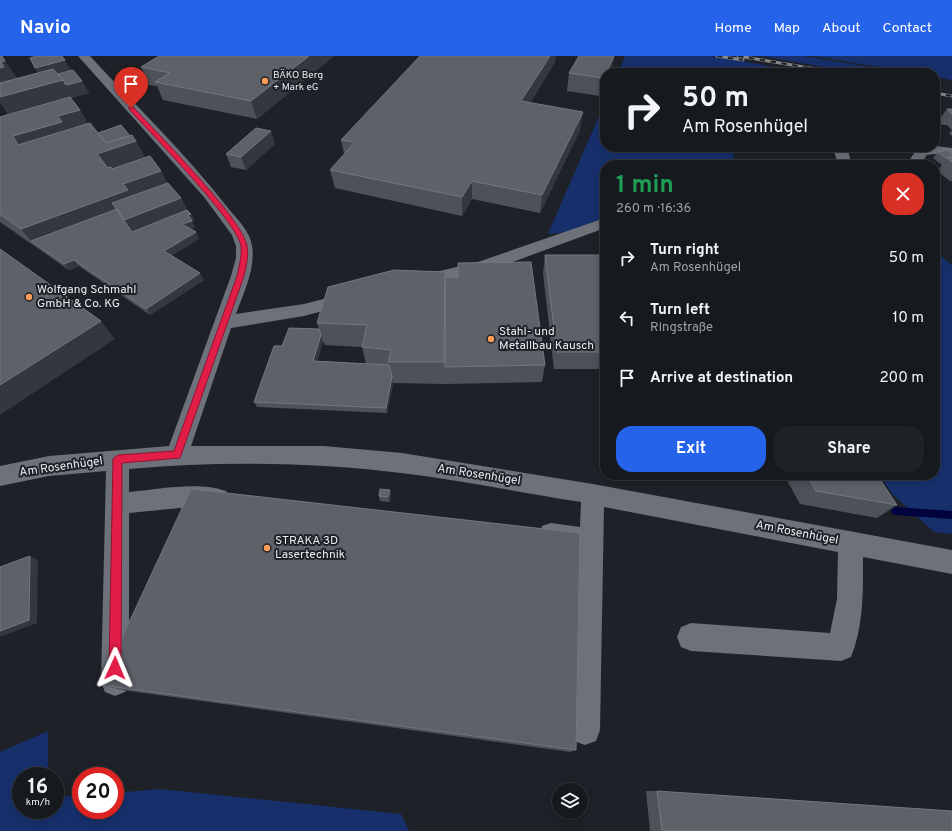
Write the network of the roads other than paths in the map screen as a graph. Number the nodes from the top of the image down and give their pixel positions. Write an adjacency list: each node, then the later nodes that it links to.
1 (84, 56): 7 (street)
2 (940, 151): 3 (street)
3 (952, 152)
4 (600, 225): 5 (street)
5 (400, 286)
6 (371, 294): 7 (street)
7 (225, 322): 8 (street)
8 (177, 455): 9 (street, Am Rosenhügel); 11 (street, Am Rosenhügel)
9 (118, 459): 10 (street, Am Rosenhügel); 13 (street)
10 (0, 476)
11 (592, 494): 15 (street); 16 (street, Am Rosenhügel)
12 (240, 500): 13 (street)
13 (118, 504): 19 (street)
14 (531, 532): 15 (street)
15 (591, 540): 20 (street)
16 (850, 544): 17 (street, Am Rosenhügel); 18 (street)
17 (952, 562)
18 (691, 637)
19 (115, 683)
20 (585, 730)

